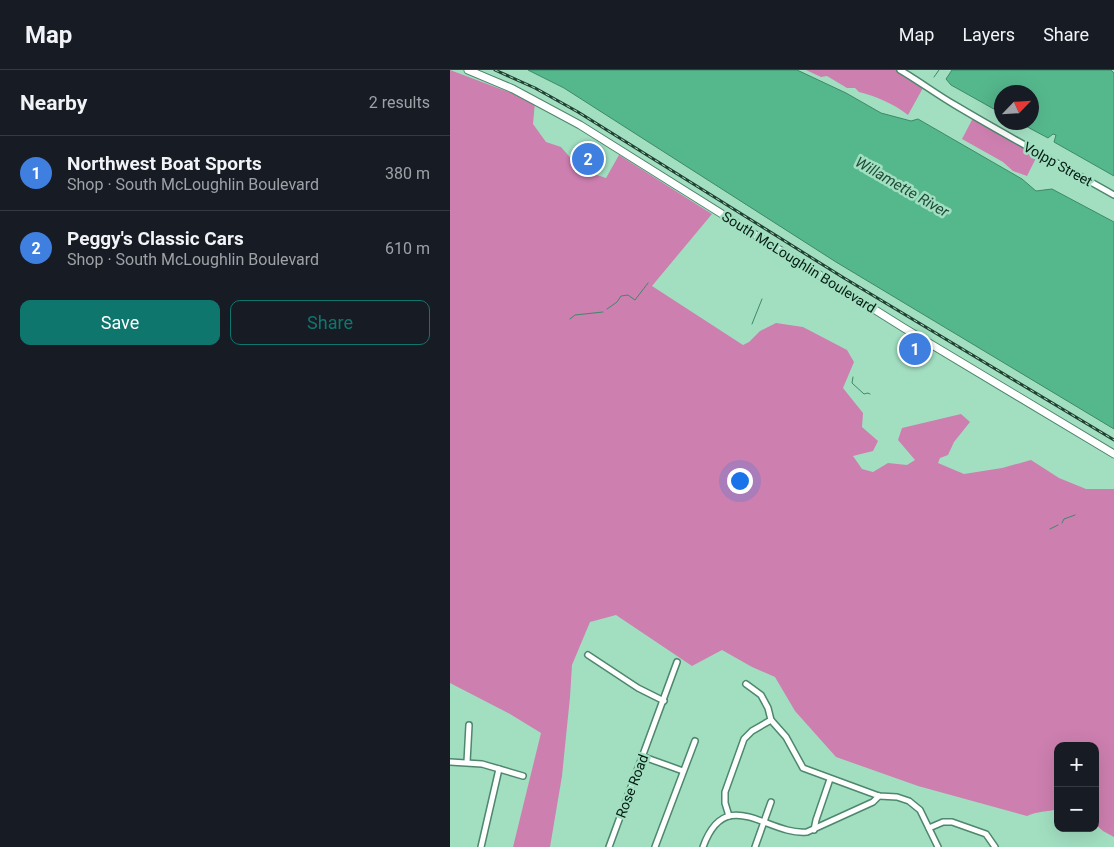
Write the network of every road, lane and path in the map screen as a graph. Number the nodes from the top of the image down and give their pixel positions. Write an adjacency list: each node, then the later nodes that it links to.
1 (468, 70): 4 (highway, South McLoughlin Boulevard)
2 (900, 70): 3 (street, Volpp Street)
3 (1114, 195)
4 (1114, 454)
5 (588, 656): 8 (street)
6 (678, 662): 8 (street, Rose Road)
7 (746, 684): 9 (street)
8 (664, 701): 12 (street, Rose Road)
9 (772, 720): 18 (street); 21 (street)
10 (470, 726): 14 (street)
11 (694, 741): 16 (street)
12 (644, 757): 16 (street); 26 (street, Rose Road)
13 (450, 762): 14 (street)
14 (467, 762): 15 (street)
15 (499, 769): 17 (street); 25 (street)
16 (683, 771): 27 (street)
17 (523, 776)
18 (830, 779): 19 (street); 24 (street)
19 (879, 796): 23 (street); 24 (street)
20 (771, 802): 22 (street)
21 (729, 816): 22 (street); 28 (street)
22 (764, 822): 24 (street); 29 (street)
23 (929, 828): 30 (street); 31 (street)
24 (814, 830)
25 (481, 847)
26 (609, 847)
27 (655, 847)
28 (703, 847)
29 (755, 847)
30 (938, 847)
31 (995, 847)

